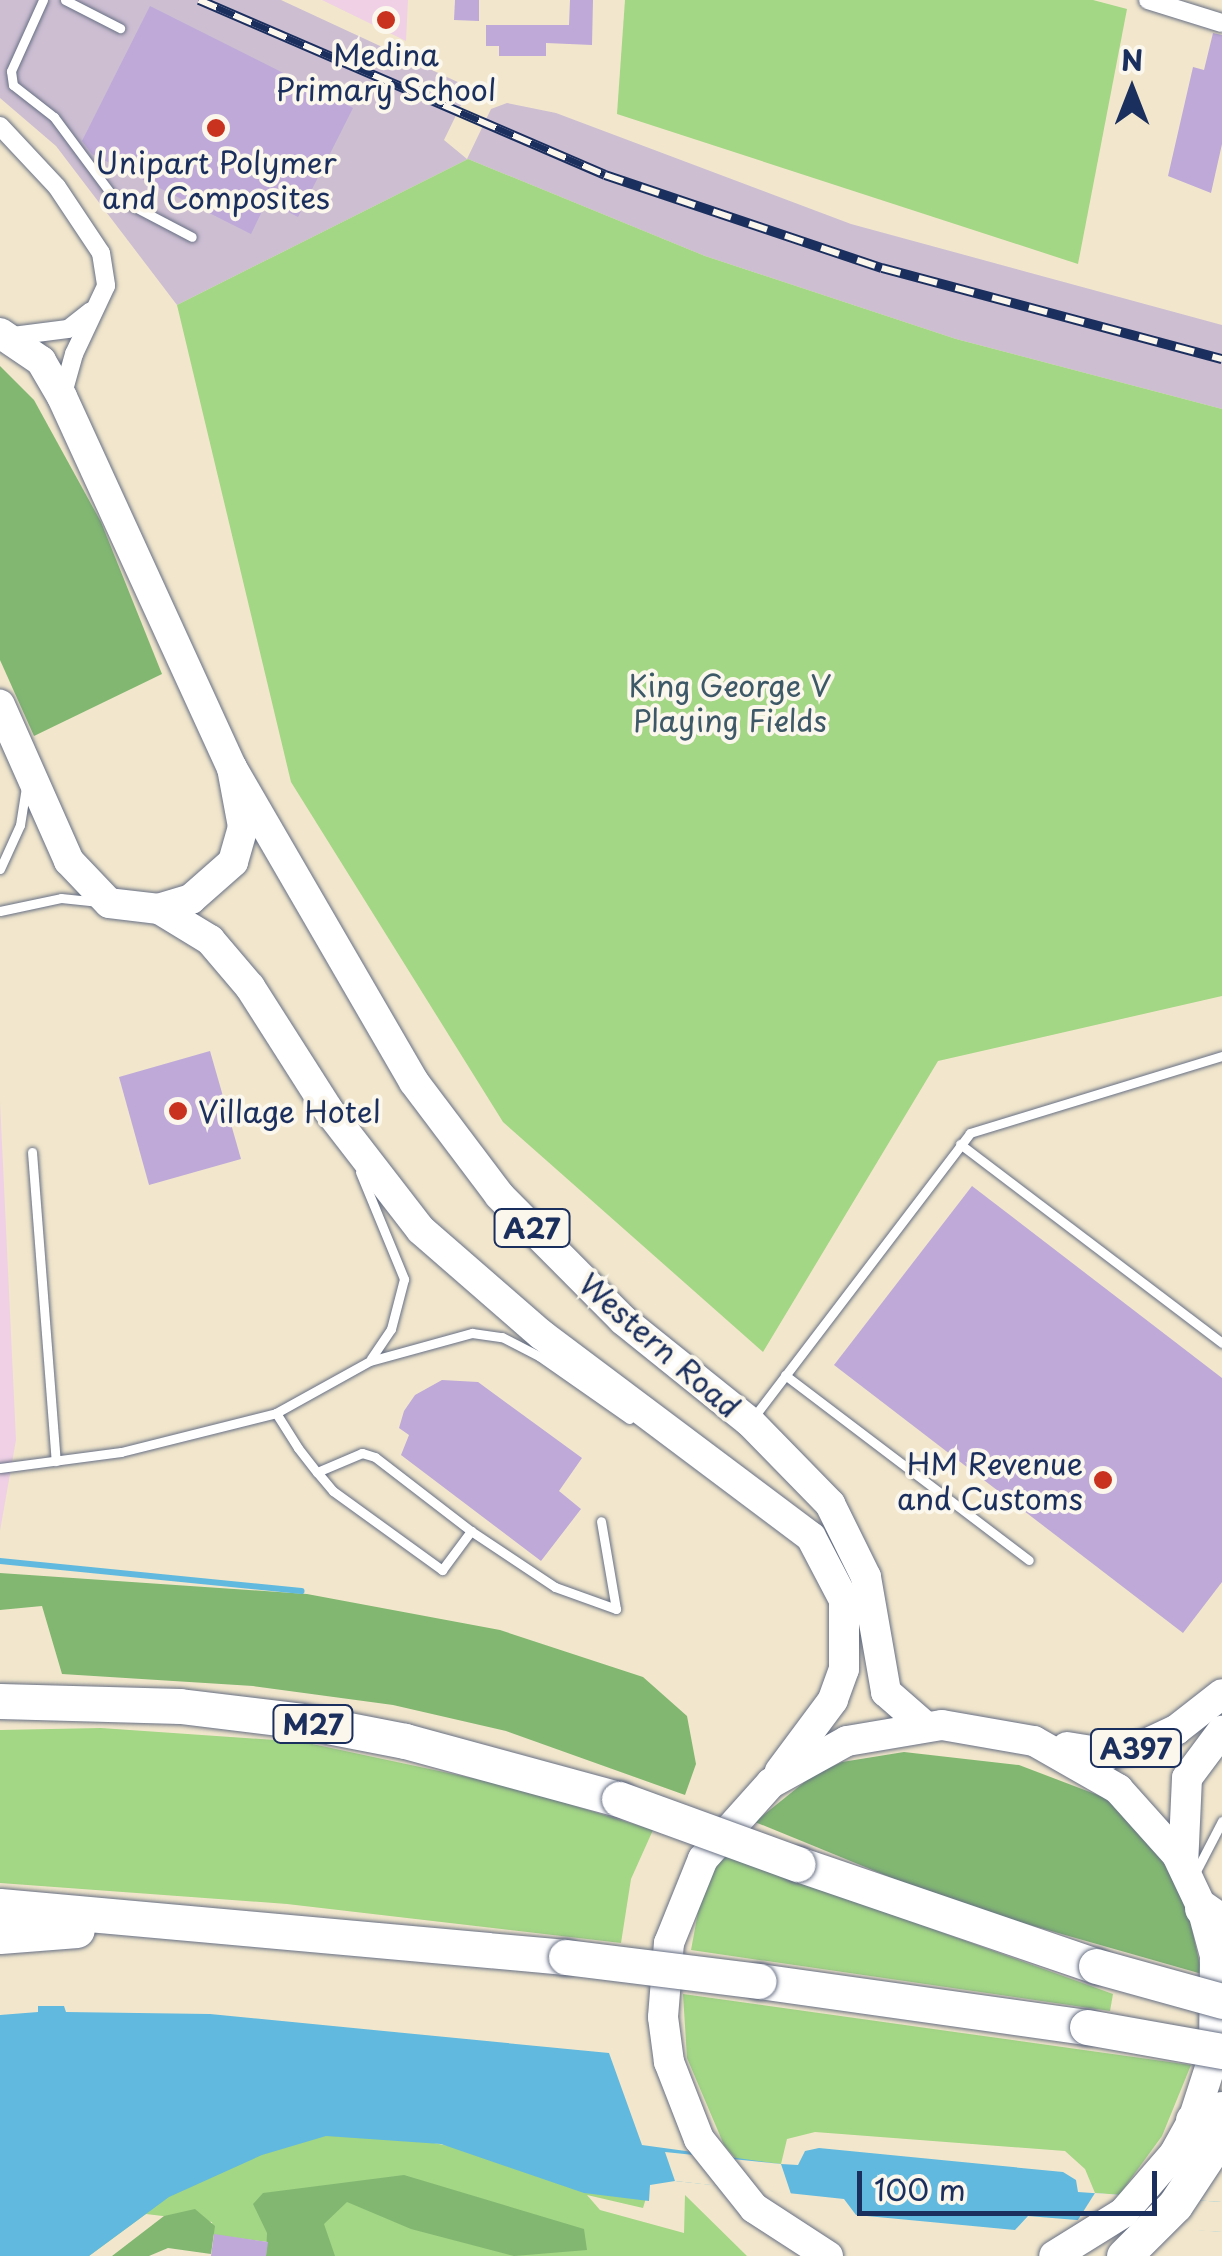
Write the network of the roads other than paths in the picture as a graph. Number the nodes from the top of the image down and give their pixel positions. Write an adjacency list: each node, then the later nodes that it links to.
1 (44, 0): 7 (lane)
2 (65, 0): 5 (lane)
3 (1148, 0): 4 (street)
4 (1222, 23)
5 (120, 28)
6 (0, 126): 8 (street)
7 (192, 237)
8 (92, 311): 9 (street); 10 (street)
9 (6, 335): 10 (main road)
10 (62, 398): 13 (main road)
11 (0, 705): 12 (main road)
12 (29, 768): 14 (lane); 15 (main road)
13 (232, 768): 16 (main road); 26 (main road, Western Road / A27)
14 (0, 868)
15 (109, 903): 16 (main road); 17 (lane)
16 (160, 909): 19 (main road, Western Road / A27)
17 (0, 911)
18 (1222, 1056): 20 (lane)
19 (348, 1136): 23 (lane); 28 (main road, Western Road / A27)
20 (960, 1144): 22 (lane); 24 (lane)
21 (32, 1152): 27 (lane)
22 (1222, 1344)
23 (370, 1361): 25 (lane); 28 (lane)
24 (786, 1374): 26 (lane); 33 (lane)
25 (276, 1413): 27 (lane); 30 (lane)
26 (750, 1422): 34 (main road, Western Road / A27)
27 (56, 1461): 29 (lane)
28 (720, 1466): 34 (main road, Western Road / A27)
29 (0, 1468)
30 (317, 1472): 32 (lane); 32 (lane)
31 (602, 1521): 32 (lane)
32 (471, 1531)
33 (1029, 1560)
34 (862, 1636): 37 (main road, Western Road / A27); 40 (main road, Western Road / A27)
35 (1222, 1694): 39 (main road, A397)
36 (0, 1701): 46 (highway, M27, bridge)
37 (924, 1726): 39 (main road); 40 (main road)
38 (1222, 1731): 42 (main road, A397)
39 (1034, 1742): 42 (main road)
40 (771, 1783): 50 (main road, Western Road)
41 (1222, 1822): 42 (lane)
42 (1200, 1894): 48 (main road)
43 (0, 1906): 44 (highway)
44 (278, 1928): 45 (highway); 47 (highway, bridge)
45 (0, 1936)
46 (1222, 2001)
47 (1222, 2051)
48 (1212, 2121): 49 (main road); 49 (highway)
49 (1114, 2246): 51 (main road)
50 (828, 2256)
51 (1054, 2256)

